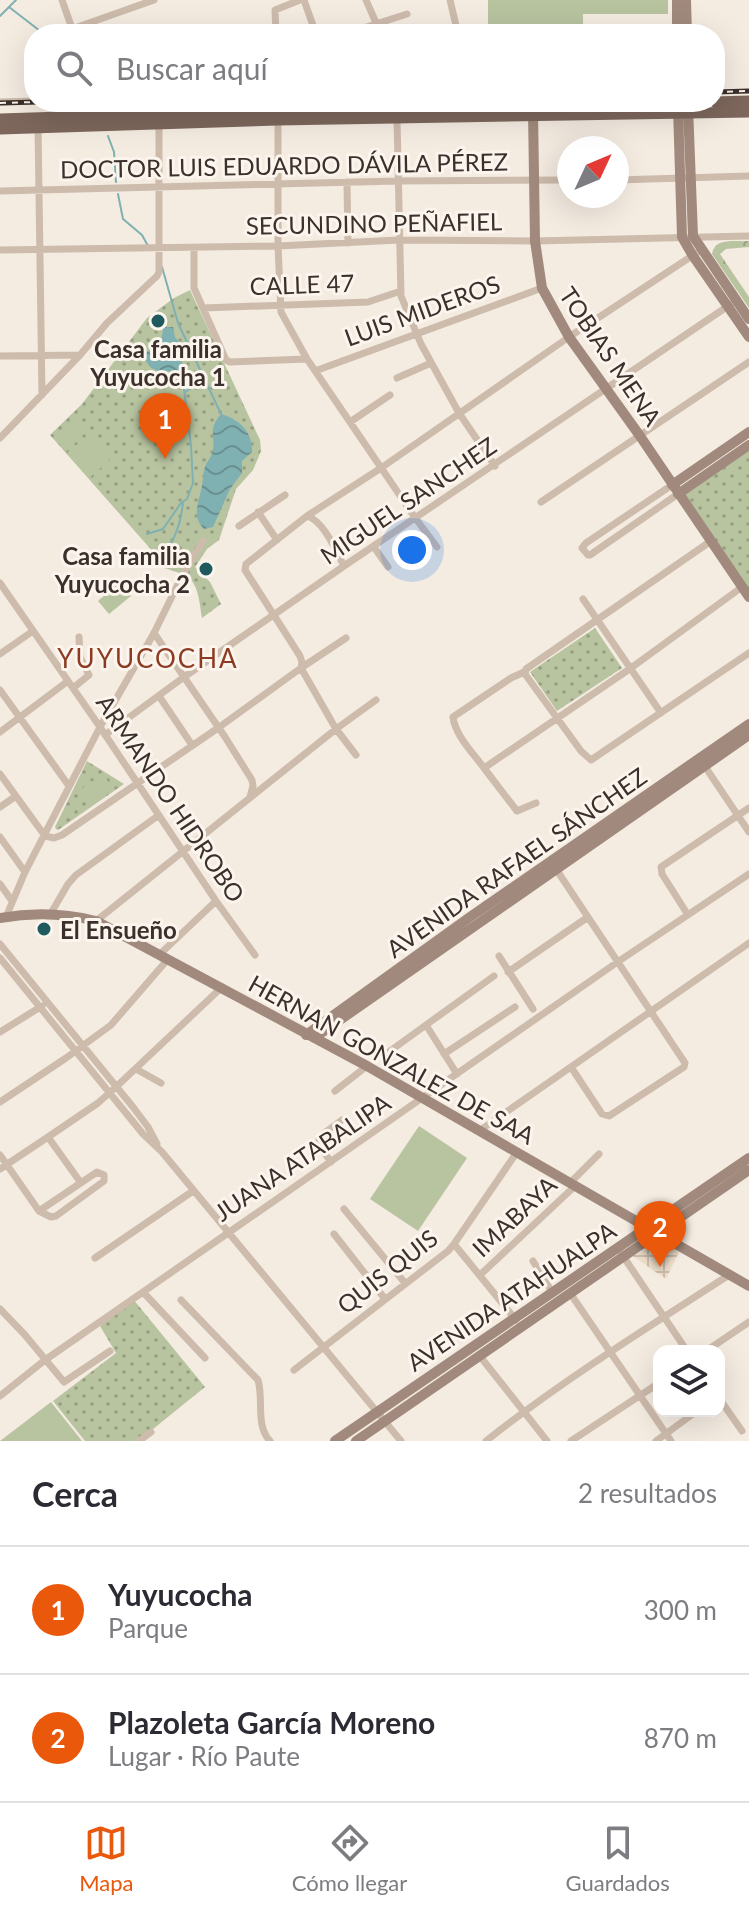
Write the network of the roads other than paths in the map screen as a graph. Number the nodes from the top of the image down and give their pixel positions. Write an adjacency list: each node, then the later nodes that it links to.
1 (62, 0): 10 (street)
2 (154, 0): 11 (street)
3 (302, 0): 12 (street); 13 (street)
4 (366, 0): 9 (street)
5 (450, 0): 14 (street)
6 (677, 0): 15 (street)
7 (686, 0): 16 (street)
8 (407, 14): 9 (street)
9 (376, 23)
10 (70, 24)
11 (93, 24)
12 (276, 24)
13 (312, 24)
14 (456, 24)
15 (677, 24)
16 (687, 24)
17 (24, 101): 19 (street)
18 (749, 101): 20 (main road)
19 (0, 102)
20 (725, 102)
21 (725, 110): 25 (main road)
22 (338, 112): 26 (main road)
23 (533, 112): 28 (main road); 37 (street, TOBIAS MENA)
24 (683, 112): 33 (street)
25 (749, 112)
26 (278, 115): 28 (main road); 29 (main road); 39 (street)
27 (0, 119): 30 (main road)
28 (397, 119): 36 (street)
29 (159, 120): 30 (main road); 40 (street)
30 (38, 124): 31 (main road); 41 (street)
31 (0, 129)
32 (749, 176): 33 (street)
33 (685, 178): 35 (street); 43 (street)
34 (557, 180): 37 (street, DOCTOR LUIS EDUARDO DÁVILA PÉREZ)
35 (629, 180)
36 (398, 181): 37 (street, DOCTOR LUIS EDUARDO DÁVILA PÉREZ); 38 (street, DOCTOR LUIS EDUARDO DÁVILA PÉREZ); 45 (street)
37 (533, 181): 46 (street, TOBIAS MENA)
38 (347, 182): 39 (street, DOCTOR LUIS EDUARDO DÁVILA PÉREZ); 47 (street)
39 (278, 184): 40 (street, DOCTOR LUIS EDUARDO DÁVILA PÉREZ); 48 (street)
40 (160, 186): 41 (street, DOCTOR LUIS EDUARDO DÁVILA PÉREZ); 51 (street)
41 (39, 189): 42 (street, DOCTOR LUIS EDUARDO DÁVILA PÉREZ); 50 (street)
42 (0, 191)
43 (688, 236): 44 (street, SECUNDINO PEÑAFIEL); 46 (street, SECUNDINO PEÑAFIEL); 53 (street)
44 (749, 236)
45 (399, 240): 46 (street, SECUNDINO PEÑAFIEL); 47 (street, SECUNDINO PEÑAFIEL); 55 (street)
46 (535, 241): 54 (street, TOBIAS MENA)
47 (348, 243): 48 (street, SECUNDINO PEÑAFIEL)
48 (278, 246): 49 (street, SECUNDINO PEÑAFIEL); 57 (street)
49 (194, 248): 51 (street, SECUNDINO PEÑAFIEL); 58 (street)
50 (41, 249): 51 (street, SECUNDINO PEÑAFIEL); 52 (street, SECUNDINO PEÑAFIEL); 63 (street)
51 (159, 249): 64 (street)
52 (0, 250)
53 (697, 253): 56 (street); 61 (street)
54 (542, 288): 60 (street, LUIS MIDEROS); 61 (street, TOBIAS MENA)
55 (401, 291): 57 (street, CALLE 47); 60 (street)
56 (732, 304): 59 (street); 62 (street); 71 (street, MIGUEL SANCHEZ)
57 (281, 305): 58 (street, CALLE 47); 66 (street)
58 (203, 308): 66 (street)
59 (749, 319)
60 (416, 333): 68 (street); 69 (street, LUIS MIDEROS)
61 (569, 337): 71 (street, TOBIAS MENA); 74 (street)
62 (749, 337)
63 (43, 355): 64 (street); 65 (street); 72 (street)
64 (80, 355): 72 (street)
65 (0, 356)
66 (307, 359): 69 (street)
67 (749, 362): 77 (street)
68 (431, 363): 70 (street); 74 (street)
69 (315, 371): 75 (street)
70 (397, 378)
71 (606, 388): 77 (street, TOBIAS MENA); 80 (street, MIGUEL SANCHEZ)
72 (42, 395): 78 (street)
73 (390, 395): 75 (street)
74 (459, 413): 80 (street); 81 (street)
75 (350, 422): 81 (street)
76 (749, 432): 82 (street)
77 (640, 436): 82 (street, TOBIAS MENA); 84 (street)
78 (0, 438)
79 (749, 445): 82 (street)
80 (495, 466): 87 (street, MIGUEL SANCHEZ)
81 (381, 468): 86 (street); 87 (street)
82 (675, 489): 82 (street); 91 (street, TOBIAS MENA)
83 (285, 495): 85 (street)
84 (541, 502)
85 (258, 512): 88 (street); 89 (street)
86 (307, 516): 89 (street); 94 (street)
87 (416, 519): 92 (street, MIGUEL SANCHEZ); 93 (street)
88 (239, 526)
89 (277, 540): 99 (street)
90 (203, 541): 102 (street)
91 (711, 541): 97 (street, TOBIAS MENA); 100 (street)
92 (374, 547): 94 (street, MIGUEL SANCHEZ); 95 (street)
93 (437, 547)
94 (344, 566): 99 (street, MIGUEL SANCHEZ)
95 (388, 567)
96 (0, 583): 101 (street, ARMANDO HIDROBO)
97 (746, 592): 108 (street)
98 (583, 599): 100 (street)
99 (275, 615): 107 (street); 110 (street, MIGUEL SANCHEZ)
100 (596, 621): 108 (street); 109 (street)
101 (33, 631): 106 (street); 111 (street, ARMANDO HIDROBO)
102 (154, 633): 110 (street); 121 (street)
103 (79, 637): 111 (street)
104 (346, 638): 107 (street)
105 (749, 653): 115 (street)
106 (0, 654)
107 (301, 668): 119 (street); 120 (street)
108 (631, 668): 115 (street); 117 (street)
109 (525, 675): 117 (street); 128 (street)
110 (184, 677): 113 (street, MIGUEL SANCHEZ); 119 (street)
111 (71, 684): 116 (street); 121 (street, ARMANDO HIDROBO)
112 (0, 690): 116 (street)
113 (159, 696): 121 (street, MIGUEL SANCHEZ); 125 (street)
114 (376, 700): 120 (street)
115 (661, 713): 117 (street)
116 (21, 717): 122 (street); 131 (street)
117 (556, 717): 128 (street)
118 (749, 724): 124 (street, AVENIDA RAFAEL SÁNCHEZ)
119 (218, 728): 125 (street); 133 (street)
120 (336, 729): 126 (street); 133 (street)
121 (103, 731): 130 (street, ARMANDO HIDROBO); 131 (street)
122 (0, 732)
123 (749, 735): 124 (street, AVENIDA RAFAEL SÁNCHEZ)
124 (729, 743): 127 (street, AVENIDA RAFAEL SÁNCHEZ); 170 (street, AVENIDA RAFAEL SÁNCHEZ)
125 (192, 745): 130 (street)
126 (356, 755)
127 (704, 765): 138 (street); 143 (street, AVENIDA RAFAEL SÁNCHEZ)
128 (484, 768): 134 (street)
129 (0, 774): 132 (street)
130 (138, 783): 137 (street, ARMANDO HIDROBO); 140 (street)
131 (69, 786): 140 (street)
132 (16, 796): 135 (street); 140 (street)
133 (250, 797): 142 (street)
134 (536, 803)
135 (0, 807)
136 (749, 808): 138 (street)
137 (159, 815): 142 (street, ARMANDO HIDROBO); 149 (street)
138 (738, 815): 139 (street); 150 (street)
139 (749, 832)
140 (45, 836): 144 (street)
141 (0, 837): 144 (street)
142 (184, 852): 148 (street, ARMANDO HIDROBO); 153 (street)
143 (556, 869): 152 (street); 170 (street, AVENIDA RAFAEL SÁNCHEZ)
144 (25, 872): 147 (street)
145 (749, 874): 150 (street, JUANA ATABALIPA)
146 (0, 884): 147 (street)
147 (12, 901): 151 (street)
148 (216, 901): 156 (street, ARMANDO HIDROBO); 158 (street)
149 (51, 913): 151 (street, HERNAN GONZALEZ DE SAA); 153 (street, HERNAN GONZALEZ DE SAA)
150 (688, 915): 160 (street, JUANA ATABALIPA)
151 (3, 917)
152 (588, 917): 160 (street); 161 (street)
153 (96, 921): 158 (street, HERNAN GONZALEZ DE SAA)
154 (749, 943): 167 (street)
155 (0, 944): 164 (street)
156 (255, 955)
157 (499, 956): 161 (street)
158 (164, 957): 163 (street, HERNAN GONZALEZ DE SAA); 171 (street)
159 (0, 958): 164 (street)
160 (619, 961): 167 (street); 177 (street, JUANA ATABALIPA)
161 (508, 972): 166 (street)
162 (494, 976): 168 (street)
163 (222, 987): 170 (street, HERNAN GONZALEZ DE SAA); 176 (street)
164 (43, 1005): 169 (street); 171 (street)
165 (515, 1007): 173 (street)
166 (533, 1009)
167 (651, 1010): 175 (street); 175 (street)
168 (426, 1025): 172 (street); 173 (street)
169 (0, 1032)
170 (310, 1036): 174 (street, HERNAN GONZALEZ DE SAA)
171 (78, 1049): 179 (street); 182 (street)
172 (390, 1051)
173 (444, 1054): 177 (street)
174 (367, 1066): 180 (street); 181 (street, HERNAN GONZALEZ DE SAA)
175 (571, 1067): 184 (street)
176 (136, 1069): 178 (street); 179 (street)
177 (457, 1074): 181 (street, JUANA ATABALIPA)
178 (161, 1083)
179 (113, 1090): 185 (street); 195 (street)
180 (335, 1091)
181 (423, 1099): 184 (street, HERNAN GONZALEZ DE SAA); 190 (street, JUANA ATABALIPA)
182 (0, 1102)
183 (342, 1120): 190 (street)
184 (479, 1131): 186 (street, HERNAN GONZALEZ DE SAA)
185 (48, 1137): 191 (street); 193 (street)
186 (517, 1152): 194 (street, HERNAN GONZALEZ DE SAA); 202 (street, QUIS QUIS)
187 (599, 1154): 194 (street, IMABAYA)
188 (0, 1155): 191 (street)
189 (749, 1158): 198 (street, AVENIDA ATAHUALPA)
190 (331, 1162): 199 (street, JUANA ATABALIPA)
191 (3, 1167): 197 (street)
192 (749, 1170): 201 (street, AVENIDA ATAHUALPA)
193 (81, 1183): 197 (street); 197 (street)
194 (573, 1184): 198 (street, HERNAN GONZALEZ DE SAA); 206 (street, IMABAYA)
195 (193, 1191): 199 (street); 204 (street)
196 (344, 1209): 208 (street)
197 (39, 1211)
198 (648, 1228): 201 (street, HERNAN GONZALEZ DE SAA); 203 (street, AVENIDA ATAHUALPA)
199 (228, 1233): 211 (street, JUANA ATABALIPA); 221 (street)
200 (334, 1234): 213 (street)
201 (659, 1234): 203 (street, AVENIDA ATAHUALPA); 207 (street, HERNAN GONZALEZ DE SAA)
202 (454, 1244): 206 (street); 208 (street, QUIS QUIS)
203 (621, 1252): 210 (street, AVENIDA ATAHUALPA); 216 (street)
204 (95, 1258)
205 (533, 1261): 212 (street)
206 (480, 1275): 218 (street)
207 (729, 1275): 209 (street, HERNAN GONZALEZ DE SAA); 216 (street)
208 (405, 1283): 213 (street, QUIS QUIS)
209 (749, 1286)
210 (568, 1289): 212 (street, AVENIDA ATAHUALPA); 218 (street, AVENIDA ATAHUALPA); 224 (street)
211 (143, 1292): 225 (street); 226 (street, JUANA ATABALIPA)
212 (552, 1292): 218 (street, AVENIDA ATAHUALPA)
213 (385, 1299): 221 (street, QUIS QUIS)
214 (181, 1300): 240 (street)
215 (0, 1309): 226 (street)
216 (664, 1317): 219 (street); 224 (street)
217 (749, 1322): 220 (street)
218 (518, 1323): 223 (street, AVENIDA ATAHUALPA)
219 (683, 1345)
220 (715, 1345)
221 (323, 1347): 227 (street, QUIS QUIS); 232 (street)
222 (110, 1351): 226 (street)
223 (476, 1351): 232 (street, AVENIDA ATAHUALPA); 233 (street); 235 (street, AVENIDA ATAHUALPA)
224 (611, 1352): 230 (street); 233 (street)
225 (205, 1358)
226 (45, 1360): 229 (street, JUANA ATABALIPA)
227 (294, 1370)
228 (653, 1387): 230 (street)
229 (0, 1396)
230 (639, 1396): 238 (street); 246 (street)
231 (725, 1407): 236 (street)
232 (377, 1412): 235 (street); 241 (street, AVENIDA ATAHUALPA)
233 (523, 1413): 244 (street); 245 (street)
234 (691, 1417): 238 (street)
235 (385, 1422): 242 (street, AVENIDA ATAHUALPA); 243 (street)
236 (742, 1431)
237 (151, 1432): 239 (street)
238 (668, 1438): 247 (street)
239 (139, 1441)
240 (270, 1441)
241 (335, 1441)
242 (356, 1441)
243 (401, 1441)
244 (486, 1441)
245 (547, 1441)
246 (571, 1441)
247 (656, 1441)

